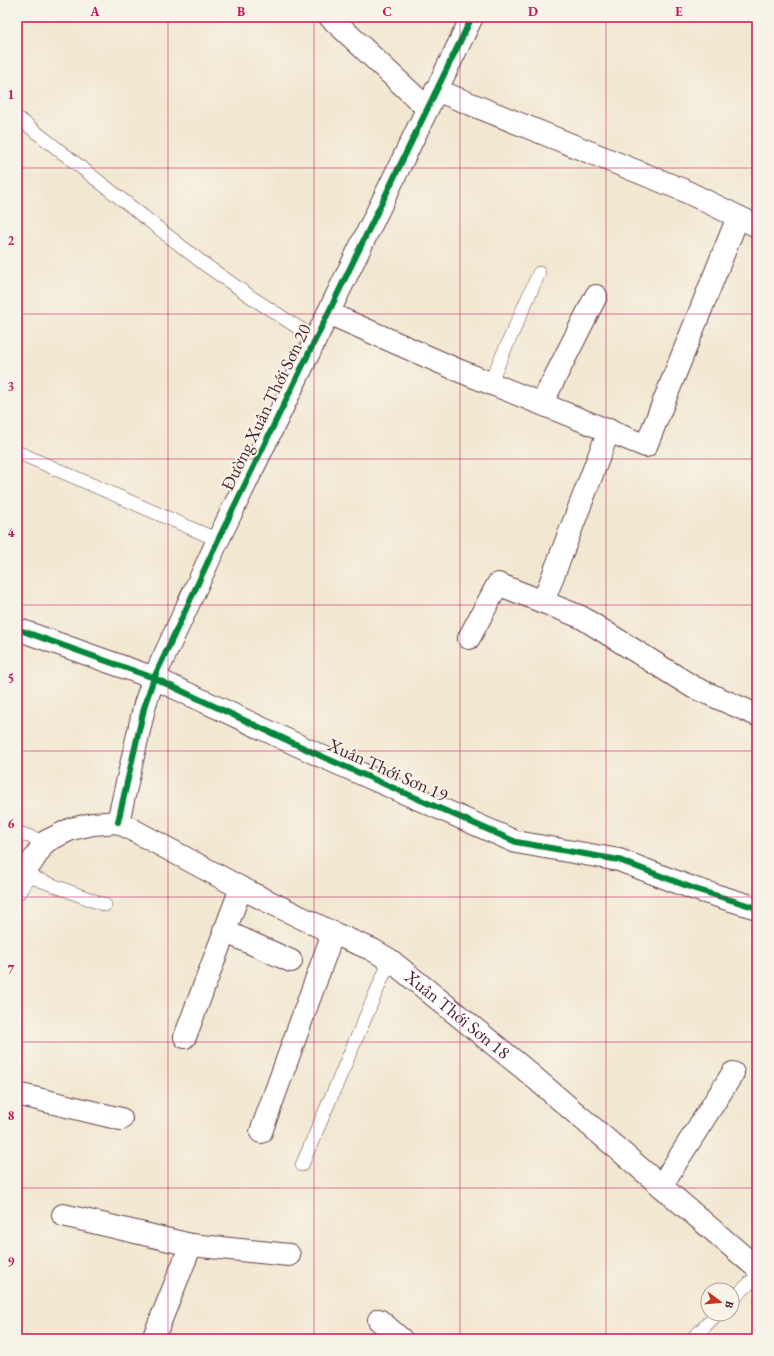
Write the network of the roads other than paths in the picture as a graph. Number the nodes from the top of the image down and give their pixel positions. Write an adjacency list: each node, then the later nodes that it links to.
1 (330, 17): 3 (street)
2 (472, 17): 3 (street, Đường Xuân Thới Sơn 20)
3 (432, 99): 5 (street); 9 (street, Đường Xuân Thới Sơn 20)
4 (17, 116): 10 (lane)
5 (738, 217): 6 (street); 13 (street)
6 (757, 226)
7 (539, 273): 11 (lane)
8 (596, 296): 12 (street)
9 (328, 313): 10 (street, Đường Xuân Thới Sơn 20); 11 (street)
10 (316, 339): 15 (street, Đường Xuân Thới Sơn 20)
11 (490, 383): 12 (street)
12 (542, 403): 13 (street)
13 (609, 430): 16 (street)
14 (17, 452): 15 (lane)
15 (218, 540): 19 (street, Đường Xuân Thới Sơn 20)
16 (543, 602): 18 (street); 20 (street)
17 (17, 629): 19 (street, Xuân Thới Sơn 19)
18 (469, 638)
19 (154, 678): 21 (street, Đường Xuân Thới Sơn 20); 27 (street, Xuân Thới Sơn 19)
20 (757, 715)
21 (118, 822): 23 (street); 25 (street, Xuân Thới Sơn 18)
22 (17, 832): 23 (lane)
23 (45, 842): 24 (street)
24 (20, 881): 26 (lane)
25 (241, 888): 28 (street); 29 (street, Xuân Thới Sơn 18)
26 (105, 905)
27 (757, 908)
28 (224, 931): 31 (street); 32 (street)
29 (332, 933): 30 (street, Xuân Thới Sơn 18); 36 (street)
30 (390, 960): 37 (lane); 38 (street, Xuân Thới Sơn 18)
31 (291, 962)
32 (185, 1037)
33 (733, 1073): 38 (street)
34 (17, 1094): 35 (street)
35 (121, 1119)
36 (261, 1132)
37 (302, 1165)
38 (661, 1186): 42 (street, Xuân Thới Sơn 18)
39 (63, 1215): 40 (street)
40 (191, 1245): 41 (street); 46 (street)
41 (289, 1255)
42 (756, 1268): 43 (lane)
43 (740, 1289)
44 (379, 1320): 47 (street)
45 (709, 1322): 48 (lane)
46 (153, 1339)
47 (401, 1339)
48 (692, 1339)

